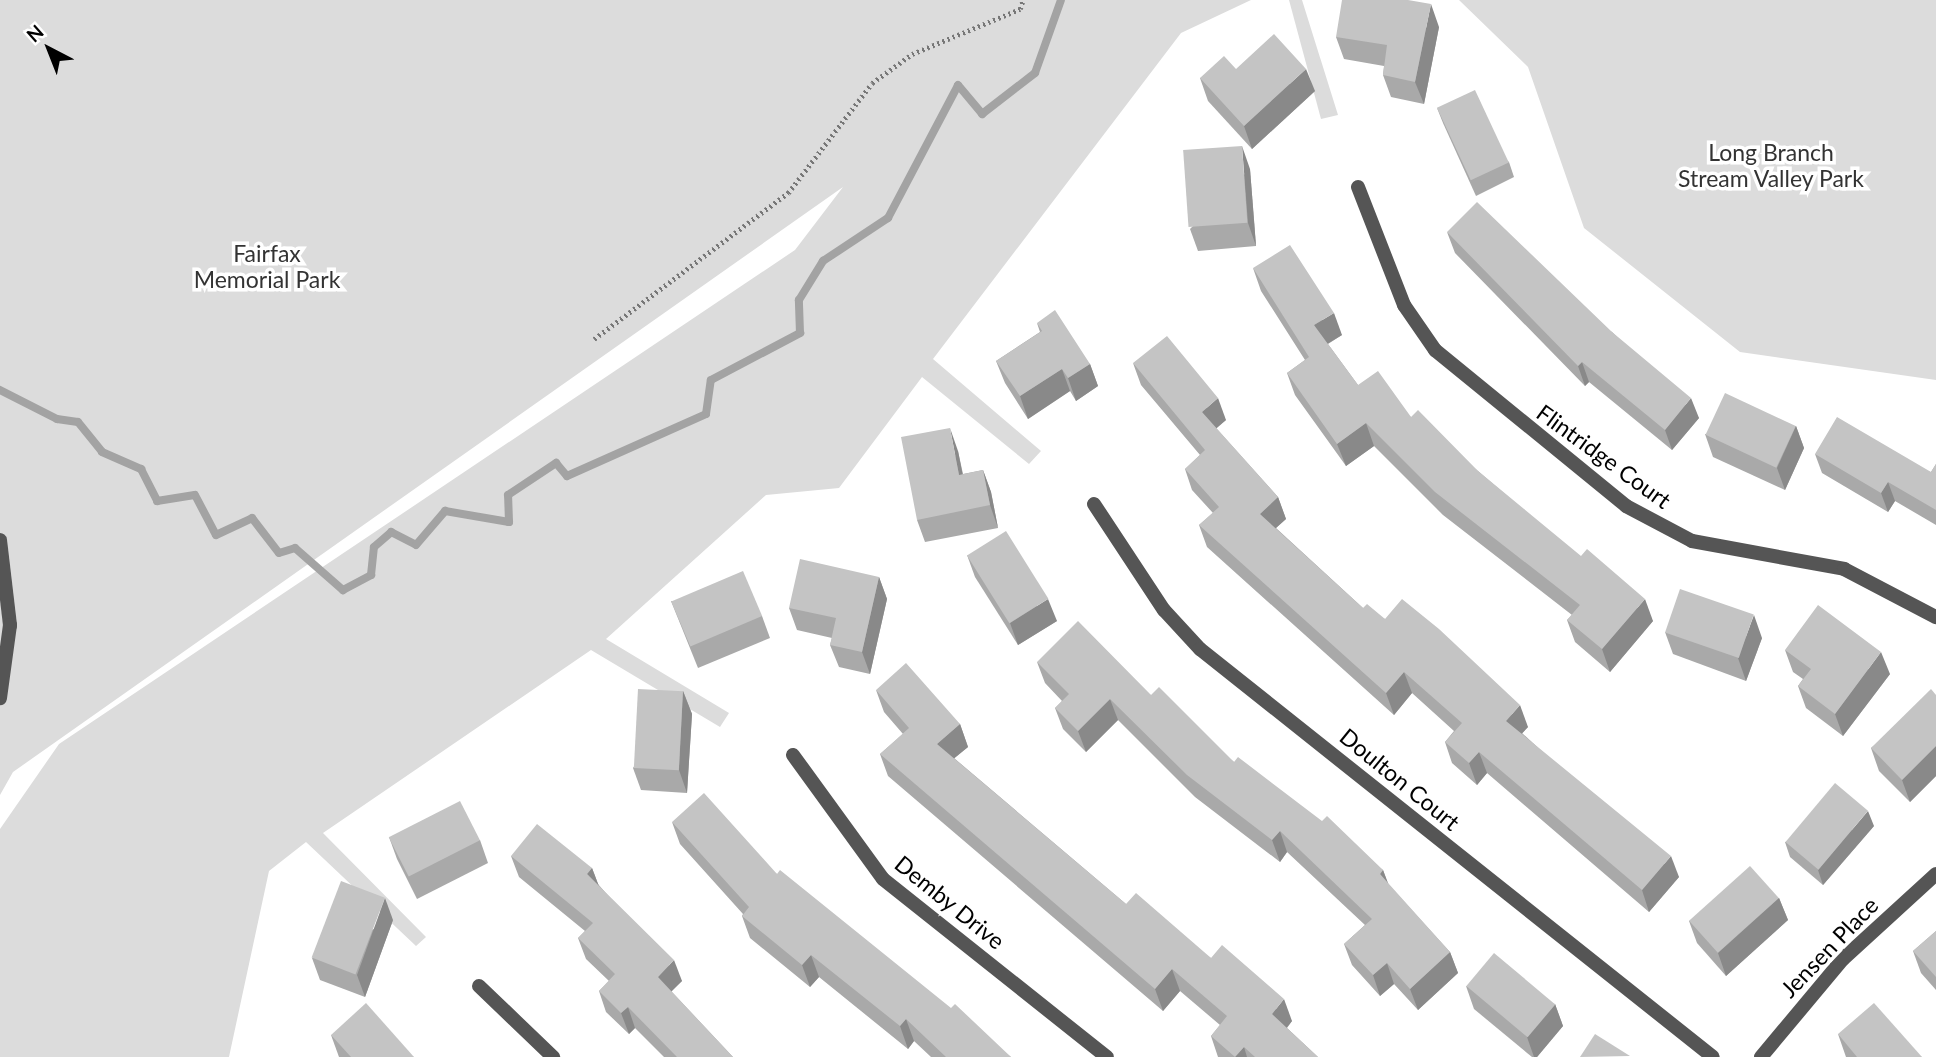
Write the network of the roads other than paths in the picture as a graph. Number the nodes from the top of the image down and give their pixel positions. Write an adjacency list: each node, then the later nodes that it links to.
1 (1358, 187): 4 (street, Flintridge Court)
2 (1094, 504): 11 (street, Doulton Court)
3 (0, 540): 5 (street)
4 (1936, 617)
5 (0, 698)
6 (793, 755): 10 (street, Demby Drive)
7 (1936, 874): 12 (street, Jensen Place)
8 (479, 986): 9 (street)
9 (552, 1057)
10 (1107, 1057)
11 (1713, 1057)
12 (1761, 1057)

